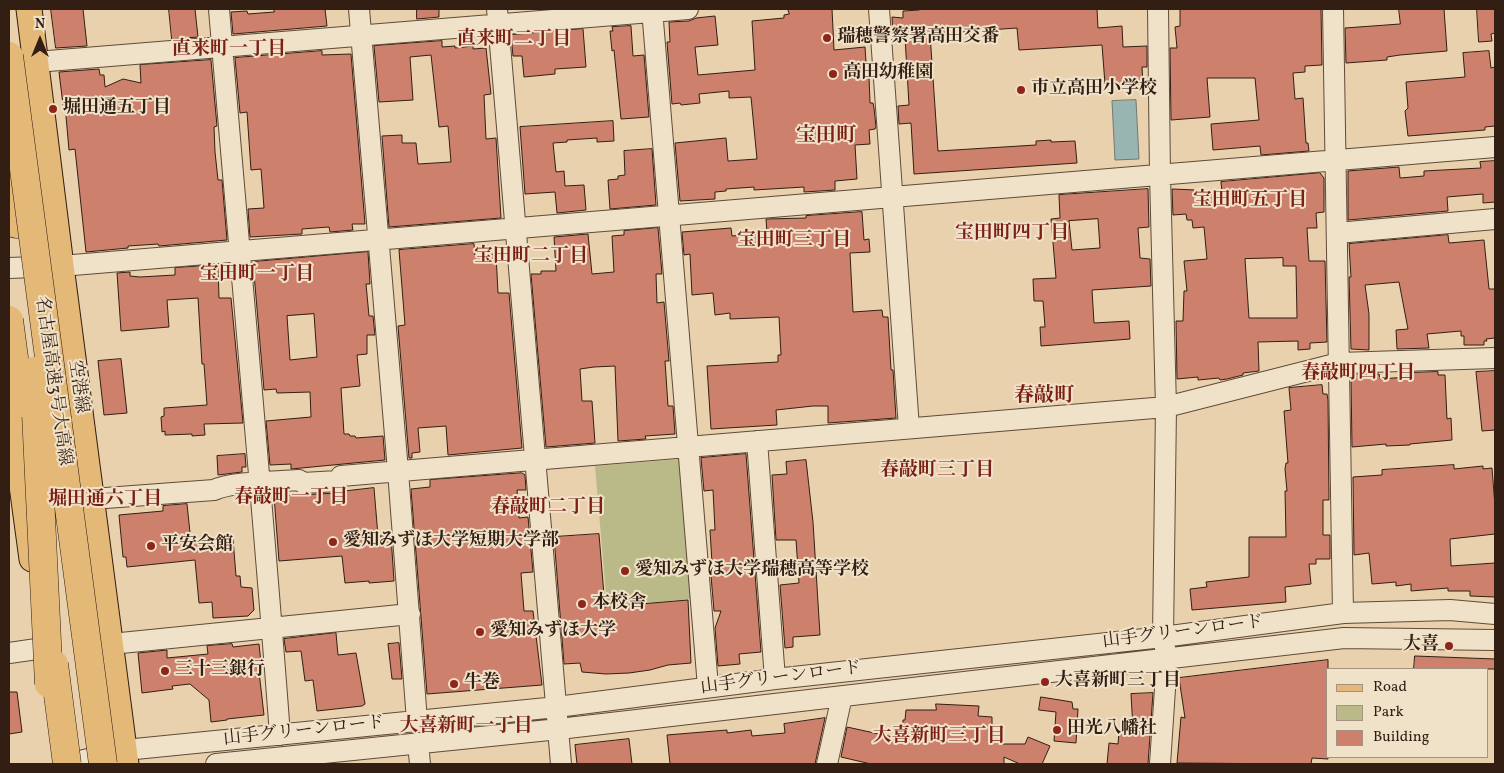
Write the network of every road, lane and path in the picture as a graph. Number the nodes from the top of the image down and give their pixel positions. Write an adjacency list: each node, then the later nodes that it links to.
1 (29, 9): 13 (main road, 空港線)
2 (219, 9): 11 (street)
3 (358, 9): 10 (street)
4 (688, 9): 8 (street)
5 (880, 9): 18 (street)
6 (1158, 9): 17 (street)
7 (1333, 9): 15 (street)
8 (652, 10): 9 (street); 19 (street)
9 (497, 17): 10 (street); 21 (street)
10 (361, 36): 11 (street); 23 (street)
11 (222, 47): 13 (street); 24 (street)
12 (9, 56): 59 (highway, 名古屋高速3号大高線, bridge)
13 (36, 62): 25 (main road, 空港線)
14 (1495, 147): 15 (street)
15 (1336, 161): 17 (street); 22 (street)
16 (9, 171): 51 (highway, bridge)
17 (1160, 175): 18 (street); 31 (street)
18 (893, 197): 19 (street); 32 (street)
19 (669, 216): 21 (street); 34 (street)
20 (1495, 219): 22 (street)
21 (516, 229): 23 (street); 35 (street)
22 (1337, 233): 29 (street)
23 (378, 240): 24 (street); 36 (street)
24 (239, 252): 25 (street); 37 (street)
25 (61, 266): 26 (street); 39 (main road, 空港線)
26 (9, 268)
27 (9, 320): 62 (highway, 名古屋高速3号大高線, bridge)
28 (1495, 358): 29 (street)
29 (1339, 363): 31 (street); 40 (street)
30 (9, 390): 38 (main road)
31 (1166, 407): 32 (street); 44 (street)
32 (909, 428): 33 (street)
33 (757, 441): 34 (street); 50 (street)
34 (688, 447): 35 (street); 52 (street)
35 (536, 460): 36 (street); 54 (street)
36 (398, 471): 37 (street); 41 (street)
37 (261, 483): 39 (street); 43 (street)
38 (16, 498): 47 (main road)
39 (92, 499): 46 (main road, 空港線)
40 (1343, 613): 42 (street, 山手グリーンロード); 44 (street, 山手グリーンロード)
41 (410, 614): 43 (street); 55 (street)
42 (1495, 614)
43 (272, 629): 46 (street); 57 (street)
44 (1163, 637): 49 (street); 50 (street, 山手グリーンロード)
45 (1495, 640): 49 (street, 山手グリーンロード)
46 (111, 644): 59 (main road, 空港線)
47 (44, 648): 48 (street); 51 (main road)
48 (9, 653)
49 (1167, 659): 53 (street, 山手グリーンロード); 67 (street)
50 (775, 679): 52 (street, 山手グリーンロード)
51 (49, 684): 61 (main road)
52 (708, 687): 54 (street, 山手グリーンロード)
53 (842, 696): 56 (street, 山手グリーンロード); 66 (street)
54 (557, 707): 55 (street, 山手グリーンロード); 56 (street)
55 (417, 721): 57 (street, 山手グリーンロード)
56 (559, 729): 58 (street, 山手グリーンロード); 65 (street)
57 (280, 734): 59 (street, 山手グリーンロード)
58 (418, 743): 60 (street, 山手グリーンロード); 64 (street)
59 (118, 759): 62 (street, 山手グリーンロード)
60 (281, 761): 63 (street, 山手グリーンロード)
61 (60, 764)
62 (68, 764)
63 (216, 764)
64 (420, 764)
65 (561, 764)
66 (826, 764)
67 (1160, 764)

